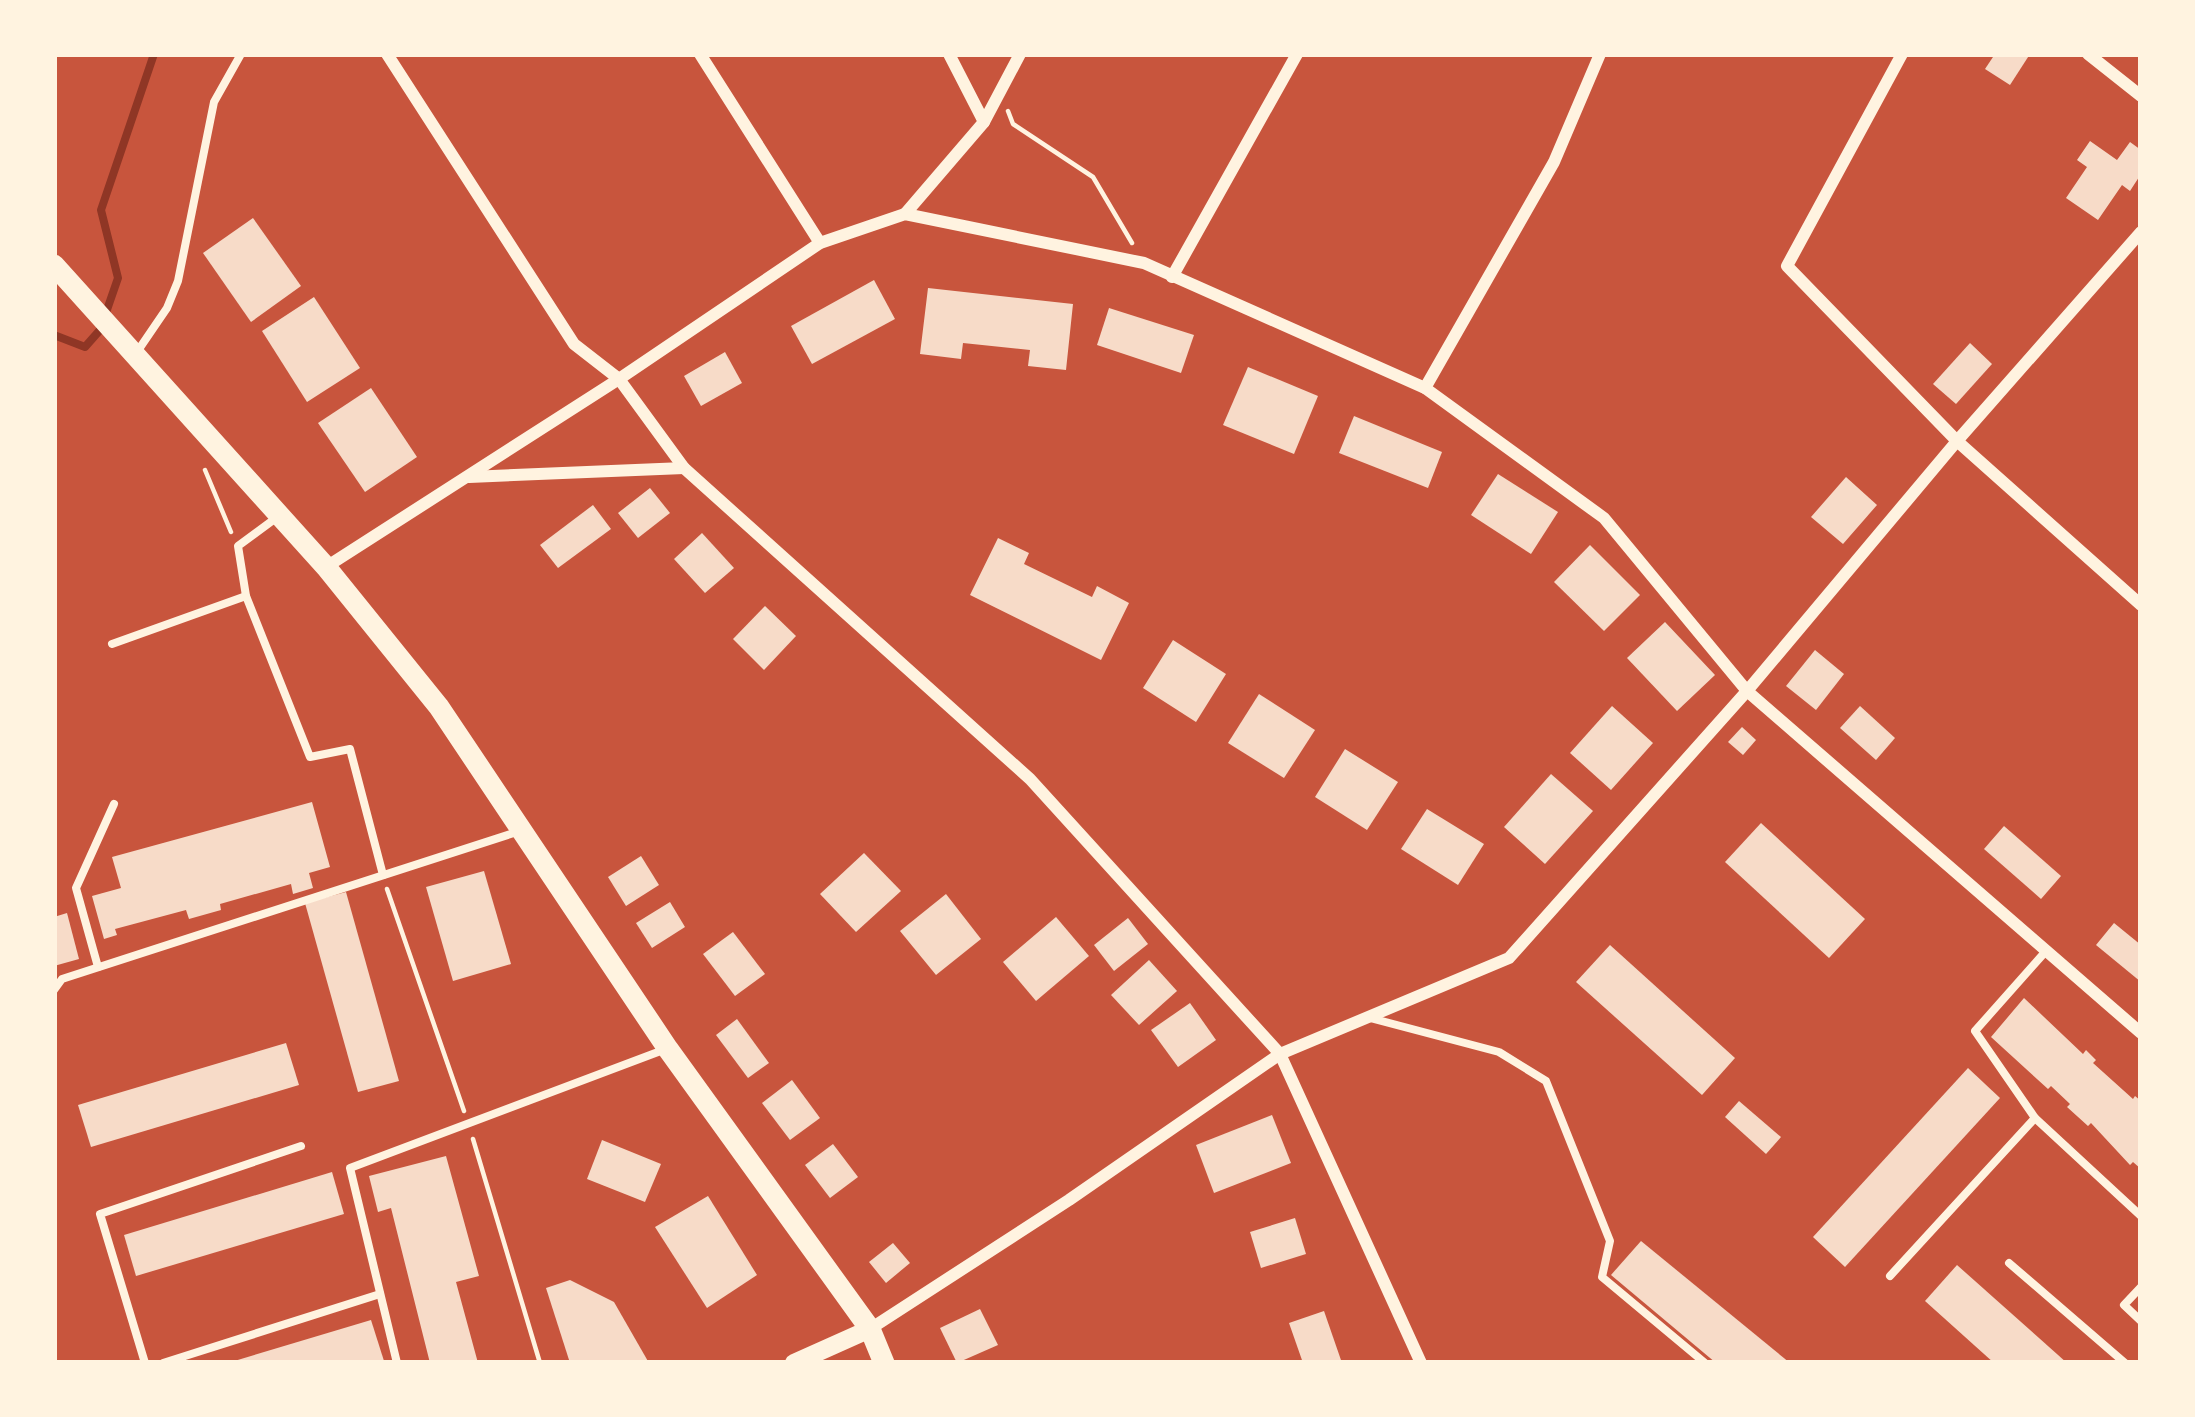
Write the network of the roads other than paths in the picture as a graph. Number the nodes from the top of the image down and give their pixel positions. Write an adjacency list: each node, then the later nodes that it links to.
1 (241, 54): 17 (lane)
2 (387, 54): 18 (street)
3 (700, 54): 14 (street)
4 (949, 54): 11 (street)
5 (1020, 54): 11 (street)
6 (1297, 54): 16 (street)
7 (1600, 54): 19 (street)
8 (1902, 54): 20 (street)
9 (2088, 54): 10 (street)
10 (2141, 96)
11 (984, 122): 12 (street)
12 (904, 214): 14 (street); 16 (street)
13 (2141, 232): 20 (street)
14 (820, 243): 18 (street)
15 (60, 272): 17 (main road)
16 (1172, 277): 19 (street)
17 (136, 353): 23 (main road)
18 (619, 380): 21 (street); 22 (street)
19 (1426, 388): 28 (street)
20 (1957, 441): 26 (street); 28 (street)
21 (684, 469): 22 (street); 38 (street)
22 (466, 477): 24 (street)
23 (280, 515): 24 (main road); 25 (lane)
24 (326, 567): 30 (main road)
25 (246, 596): 27 (lane); 31 (lane)
26 (2141, 605)
27 (112, 644)
28 (1747, 691): 32 (street); 35 (street)
29 (114, 804): 33 (lane)
30 (522, 830): 31 (lane); 37 (main road)
31 (382, 875): 33 (lane)
32 (2046, 952): 36 (street); 39 (lane)
33 (98, 967): 34 (lane)
34 (54, 990)
35 (1364, 1017): 38 (street); 54 (lane)
36 (2141, 1033)
37 (668, 1048): 45 (lane); 47 (main road)
38 (1280, 1054): 47 (street); 53 (street)
39 (2035, 1118): 41 (lane); 43 (lane)
40 (301, 1147): 48 (lane)
41 (2141, 1216)
42 (2009, 1263): 55 (lane)
43 (1890, 1276)
44 (2141, 1287): 46 (lane)
45 (380, 1294): 49 (lane); 50 (lane)
46 (2141, 1321)
47 (870, 1329): 51 (street); 52 (main road)
48 (145, 1363)
49 (163, 1363)
50 (397, 1363)
51 (794, 1363)
52 (884, 1363)
53 (1421, 1363)
54 (1706, 1363)
55 (2126, 1363)

